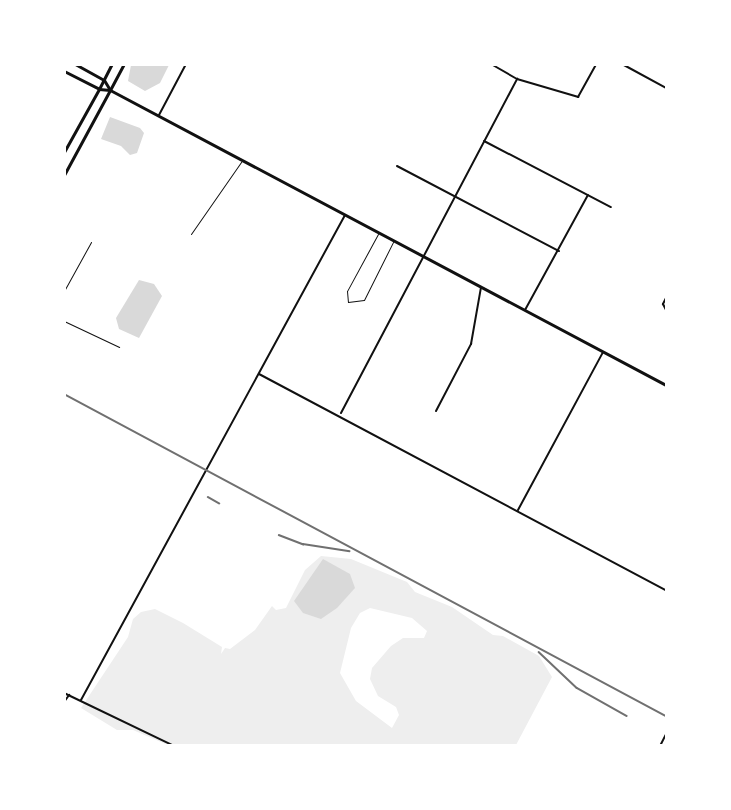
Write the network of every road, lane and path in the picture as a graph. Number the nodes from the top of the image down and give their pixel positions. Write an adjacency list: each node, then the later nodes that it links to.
1 (75, 64): 10 (main road)
2 (112, 64): 10 (main road)
3 (124, 64): 13 (main road)
4 (186, 64): 14 (street)
5 (491, 64): 9 (street)
6 (596, 64): 9 (street)
7 (622, 64): 11 (street)
8 (64, 71): 12 (main road)
9 (517, 79): 15 (street)
10 (104, 80): 12 (main road); 13 (main road)
11 (666, 88)
12 (99, 89): 13 (main road); 16 (main road)
13 (110, 90): 14 (main road); 19 (main road)
14 (158, 115): 17 (main road)
15 (484, 141): 20 (street); 21 (street)
16 (64, 152)
17 (242, 160): 23 (main road); 25 (lane)
18 (398, 165): 21 (street)
19 (64, 175)
20 (588, 195): 22 (street); 28 (street)
21 (455, 196): 28 (street); 29 (street)
22 (611, 207)
23 (346, 215): 24 (main road); 38 (street)
24 (379, 233): 26 (main road); 26 (lane)
25 (191, 234)
26 (394, 241): 29 (main road)
27 (91, 242): 31 (lane)
28 (559, 251): 33 (street)
29 (423, 256): 30 (main road); 41 (street)
30 (481, 287): 33 (main road); 40 (street)
31 (64, 291)
32 (666, 298): 34 (street)
33 (525, 310): 37 (main road)
34 (666, 310)
35 (64, 321): 36 (lane)
36 (119, 347)
37 (603, 352): 39 (main road); 42 (street)
38 (259, 374): 42 (street); 46 (street)
39 (666, 386)
40 (436, 411)
41 (341, 413)
42 (517, 512): 43 (street)
43 (666, 590)
44 (64, 693): 45 (street)
45 (69, 695): 46 (street); 47 (street)
46 (81, 700): 49 (street)
47 (64, 702)
48 (666, 734): 50 (street)
49 (174, 746)
50 (660, 746)

